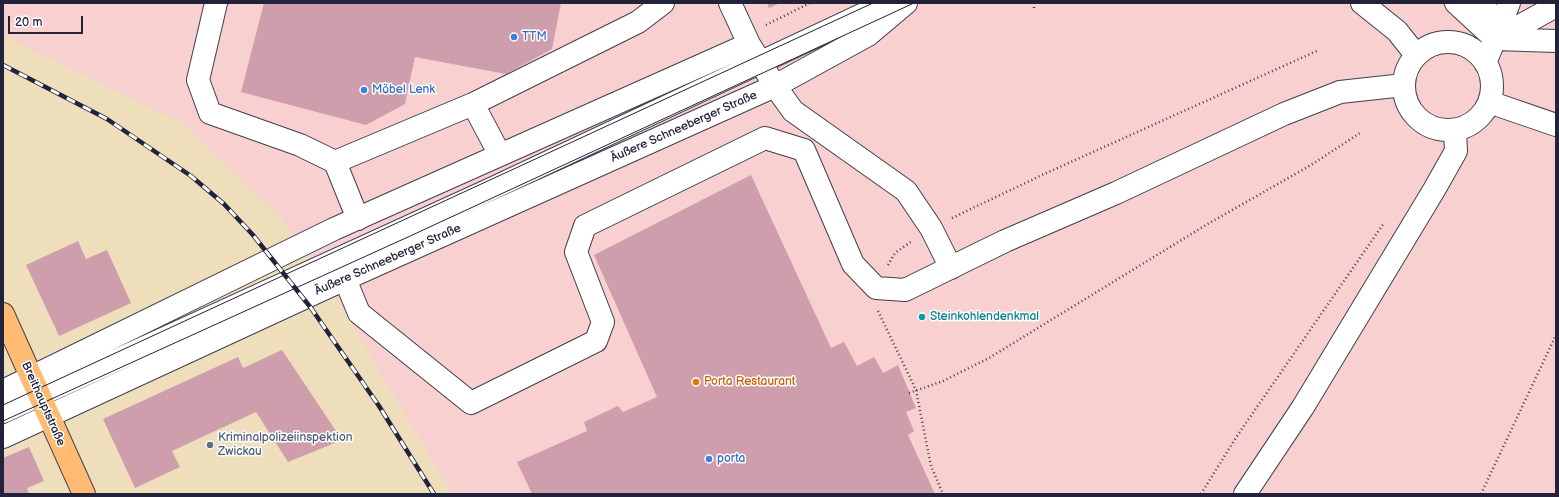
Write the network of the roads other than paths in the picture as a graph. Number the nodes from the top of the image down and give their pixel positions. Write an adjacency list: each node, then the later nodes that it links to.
1 (216, 3): 24 (street)
2 (663, 3): 20 (street)
3 (730, 3): 14 (street)
4 (887, 3): 14 (street, Äußere Schneeberger Straße)
5 (906, 3): 18 (street, Äußere Schneeberger Straße)
6 (1362, 3): 15 (street)
7 (1456, 3): 12 (street)
8 (1484, 3): 12 (street)
9 (1509, 3): 12 (street)
10 (1535, 3): 12 (street)
11 (1556, 6): 12 (street)
12 (1495, 39): 13 (street); 16 (street)
13 (1556, 41)
14 (752, 47): 18 (street); 23 (street, Äußere Schneeberger Straße); 29 (street, Äußere Schneeberger Straße)
15 (1416, 55): 16 (street); 17 (street)
16 (1485, 63): 19 (street)
17 (1404, 85): 22 (street); 26 (street)
18 (775, 86): 26 (street); 27 (street, Äußere Schneeberger Straße)
19 (1489, 102): 21 (street); 22 (street)
20 (473, 104): 23 (street); 24 (street)
21 (1556, 125)
22 (1455, 130): 35 (street)
23 (500, 155): 25 (street, Äußere Schneeberger Straße)
24 (335, 162): 25 (street)
25 (358, 219): 29 (street, Äußere Schneeberger Straße)
26 (951, 268): 27 (street)
27 (345, 279): 32 (street, Äußere Schneeberger Straße)
28 (3, 314): 29 (main road, Breithauptstraße)
29 (36, 387): 30 (street, Äußere Schneeberger Straße); 31 (street, Äußere Schneeberger Straße); 32 (main road, Breithauptstraße)
30 (3, 391)
31 (3, 412)
32 (48, 416): 33 (street, Äußere Schneeberger Straße); 34 (main road, Breithauptstraße)
33 (3, 437)
34 (84, 494)
35 (1245, 494)

